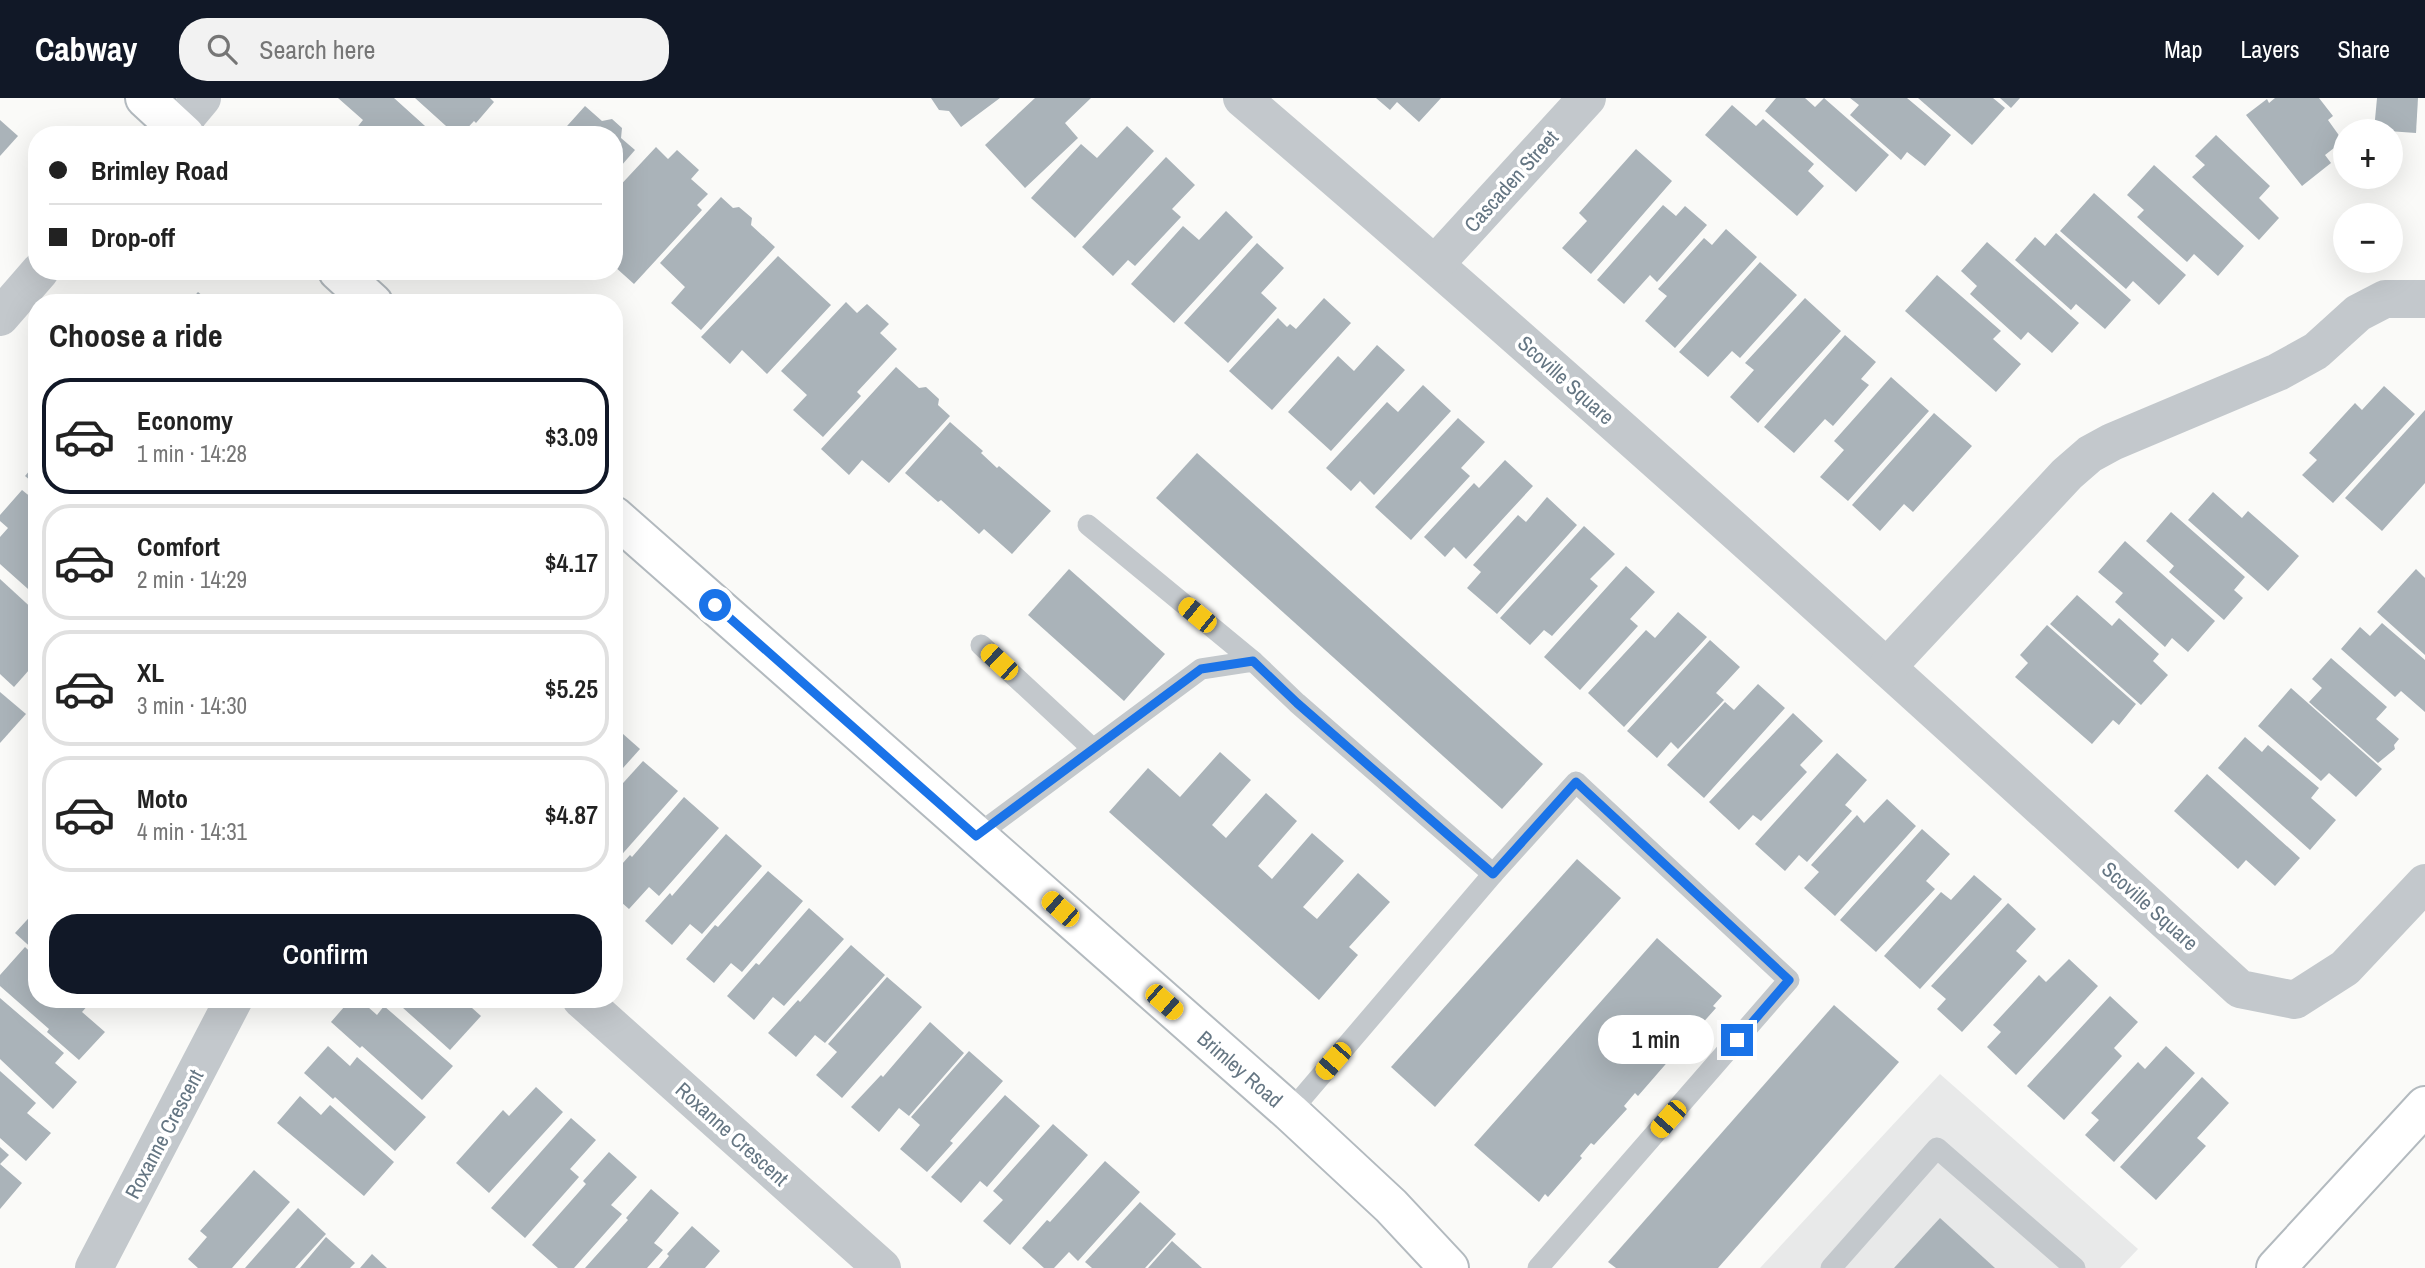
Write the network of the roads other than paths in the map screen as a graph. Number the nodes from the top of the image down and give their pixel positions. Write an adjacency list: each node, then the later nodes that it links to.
1 (145, 98): 5 (main road)
2 (202, 98): 6 (street)
3 (1242, 98): 7 (street, Scoville Square)
4 (1587, 98): 7 (street, Cascaden Street)
5 (172, 126)
6 (182, 126)
7 (1436, 264): 17 (street, Scoville Square)
8 (32, 280): 12 (street)
9 (348, 280): 10 (main road)
10 (363, 294)
11 (2425, 299): 17 (street)
12 (0, 317)
13 (623, 524): 19 (main road, Brimley Road)
14 (1088, 525): 16 (lane)
15 (981, 645): 18 (lane)
16 (1253, 661): 18 (lane); 20 (lane)
17 (1887, 667): 21 (street, Scoville Square)
18 (1093, 749): 19 (lane)
19 (976, 836): 25 (main road, Brimley Road)
20 (1493, 874): 25 (lane); 29 (lane)
21 (2425, 883)
22 (229, 1008): 26 (street, Roxanne Crescent)
23 (591, 1008): 27 (street, Roxanne Crescent)
24 (2425, 1106): 32 (main road)
25 (1290, 1112): 28 (main road, Brimley Road)
26 (94, 1268)
27 (883, 1268)
28 (1449, 1268)
29 (1538, 1268)
30 (1831, 1268): 31 (lane)
31 (2075, 1268)
32 (2276, 1268)

